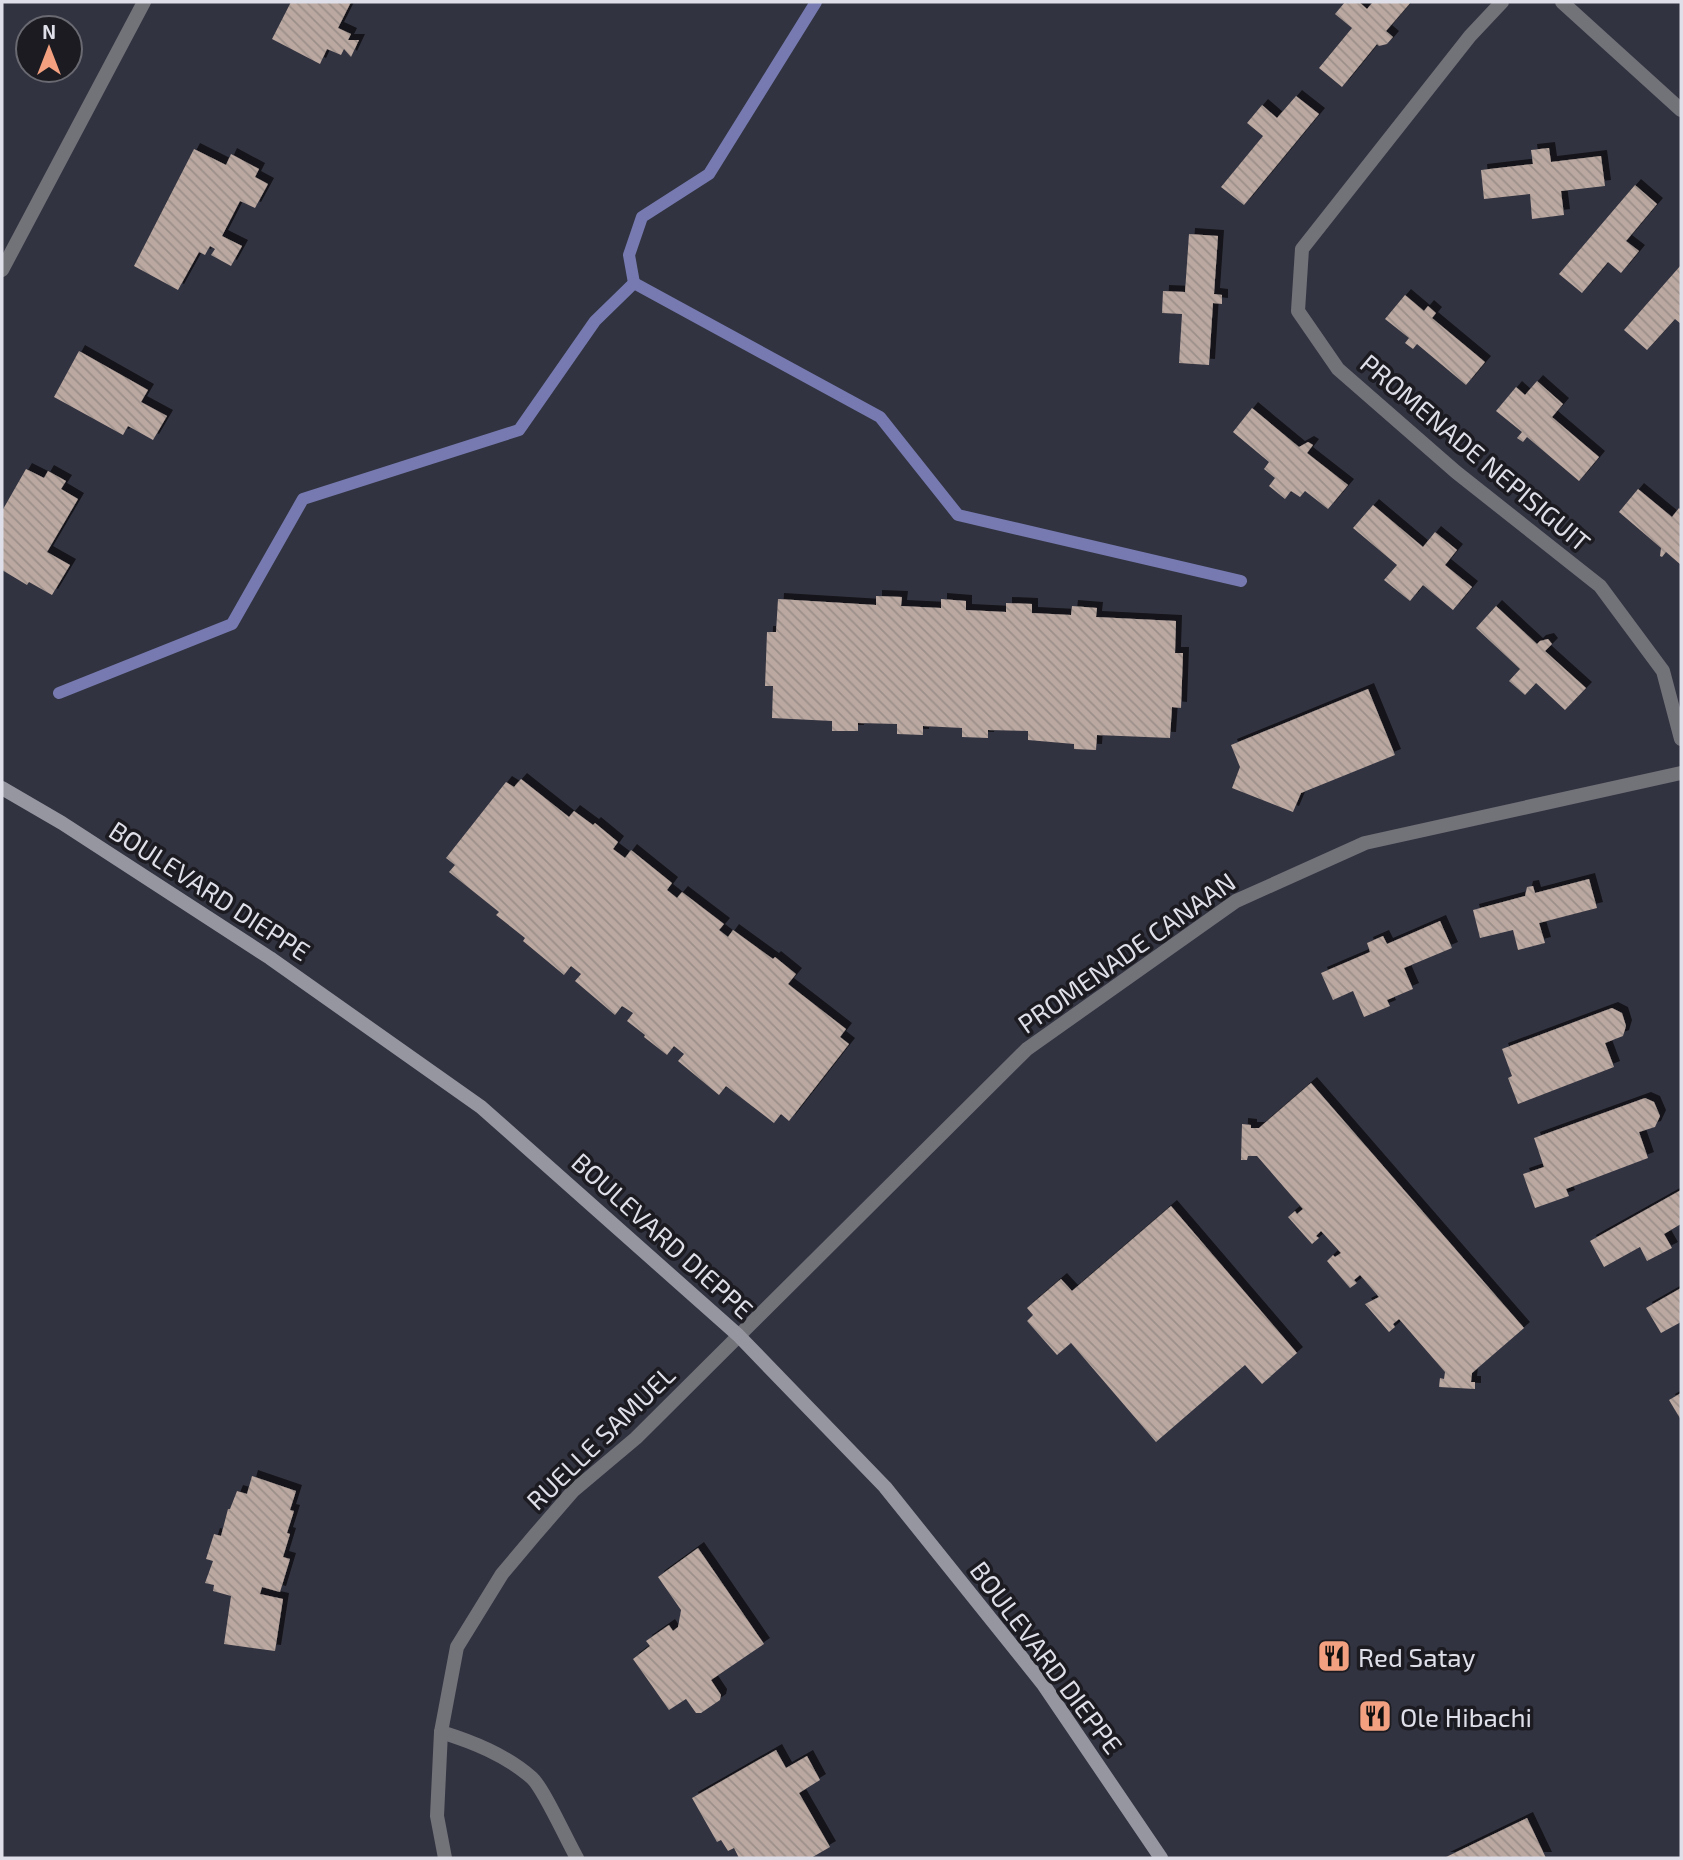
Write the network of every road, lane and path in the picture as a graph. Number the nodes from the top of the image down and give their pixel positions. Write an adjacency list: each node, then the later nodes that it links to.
1 (145, 2): 5 (street)
2 (1502, 2): 6 (street, PROMENADE NEPISIGUIT)
3 (1562, 2): 4 (street)
4 (1681, 110)
5 (2, 270)
6 (1681, 739)
7 (1681, 773): 9 (street, PROMENADE CANAAN)
8 (2, 788): 9 (main road, BOULEVARD DIEPPE)
9 (738, 1335): 10 (street, RUELLE SAMUEL); 13 (main road, BOULEVARD DIEPPE)
10 (441, 1732): 11 (street, RUELLE SAMUEL); 12 (street)
11 (445, 1858)
12 (577, 1858)
13 (1161, 1858)

